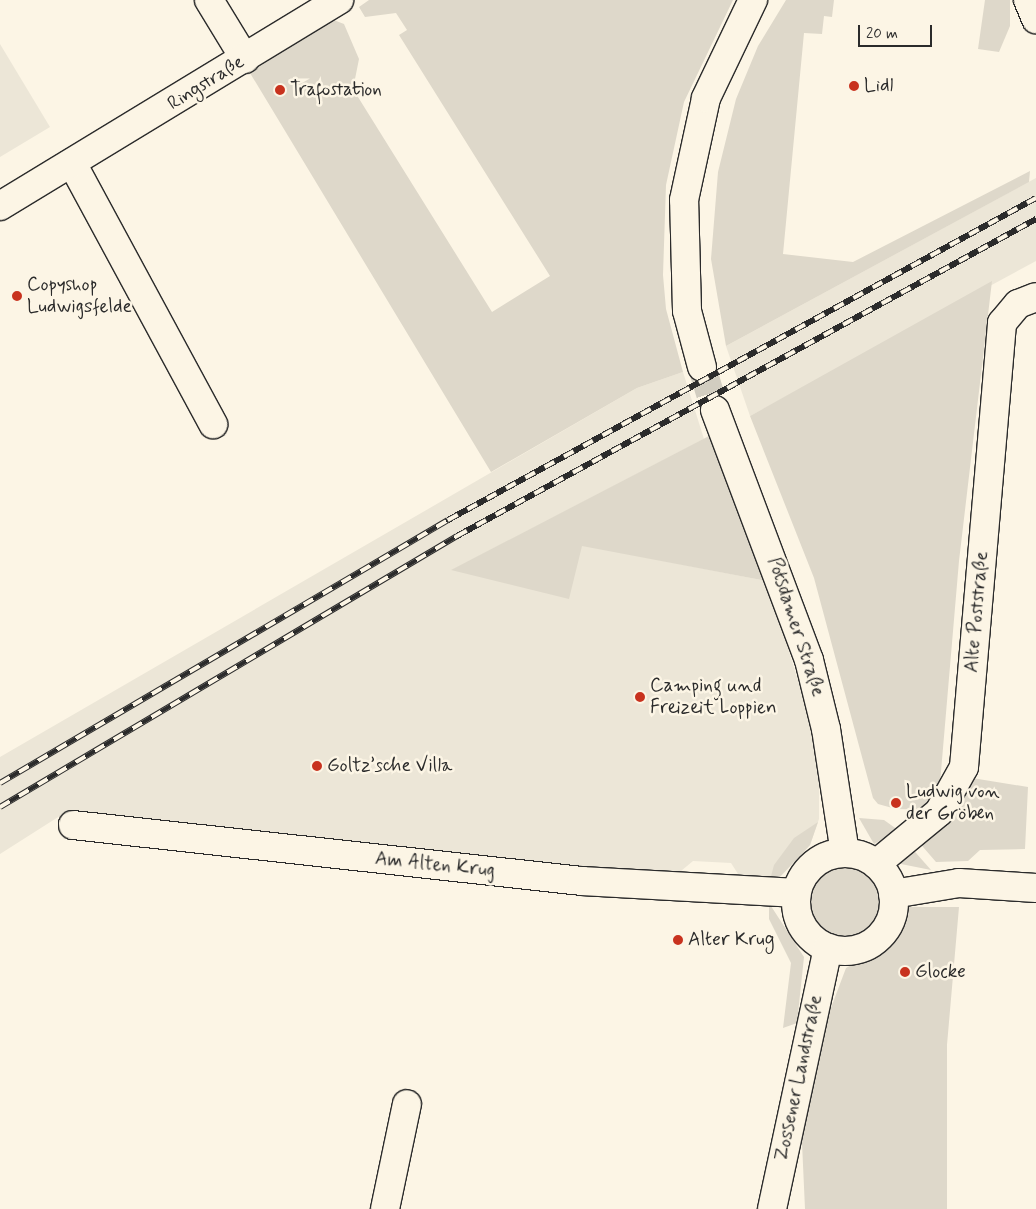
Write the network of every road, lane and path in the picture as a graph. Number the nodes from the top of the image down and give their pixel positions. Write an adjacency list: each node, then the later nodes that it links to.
1 (209, 0): 6 (main road)
2 (340, 0): 6 (main road, Ringstraße)
3 (753, 0): 10 (main road)
4 (1028, 0): 5 (main road)
5 (1036, 19)
6 (245, 59): 7 (main road, Ringstraße)
7 (72, 163): 8 (main road, Ringstraße); 12 (main road)
8 (0, 206)
9 (1036, 297): 15 (main road, Alte Poststraße)
10 (702, 367)
11 (715, 410): 14 (main road, Potsdamer Straße)
12 (213, 424)
13 (73, 825): 17 (main road, Am Alten Krug)
14 (845, 853): 15 (main road); 17 (main road)
15 (876, 864): 18 (main road)
16 (1036, 888): 18 (main road)
17 (797, 893): 19 (main road)
18 (894, 894): 19 (main road)
19 (828, 948): 22 (main road, Zossener Landstraße)
20 (407, 1104): 21 (main road)
21 (385, 1209)
22 (772, 1209)

